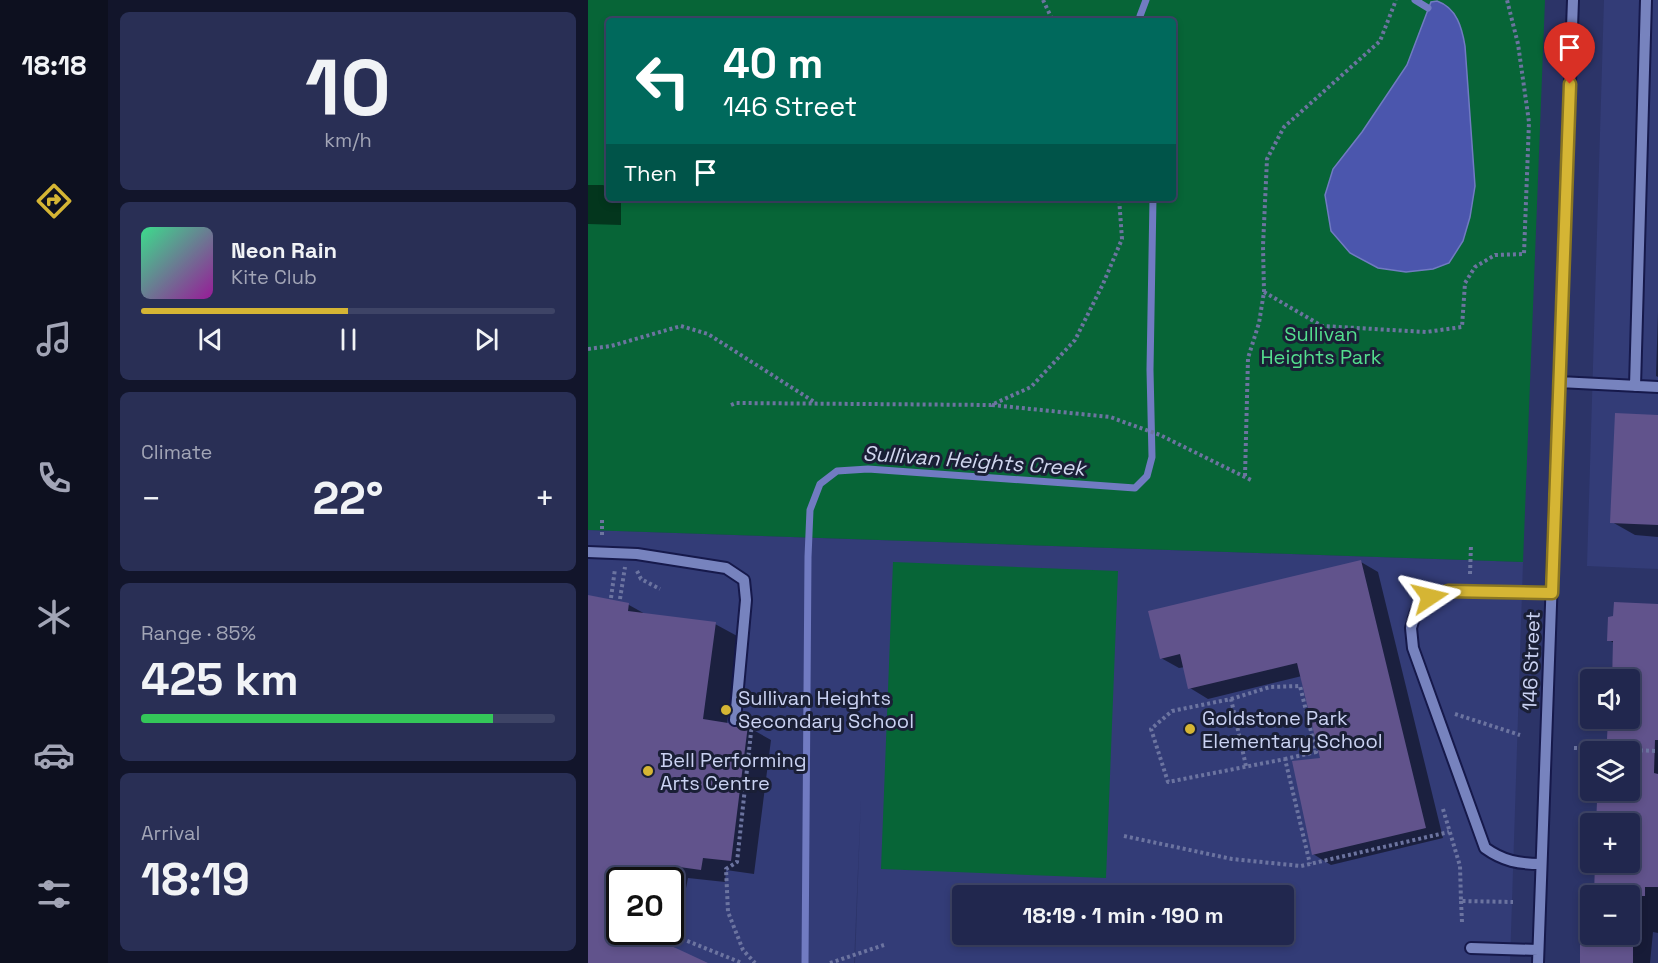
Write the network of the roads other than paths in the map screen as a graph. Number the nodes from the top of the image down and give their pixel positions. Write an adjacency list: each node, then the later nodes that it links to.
1 (1573, 0): 3 (street, 146 Street)
2 (1646, 0): 4 (street)
3 (1559, 382): 4 (street); 7 (street, 146 Street)
4 (1635, 386): 5 (street)
5 (1658, 387)
6 (588, 552): 8 (street)
7 (1552, 593): 9 (street, 146 Street); 9 (street)
8 (738, 721)
9 (1541, 864): 11 (street, 146 Street)
10 (1471, 948): 11 (street)
11 (1538, 950): 12 (street, 146 Street)
12 (1538, 963)

